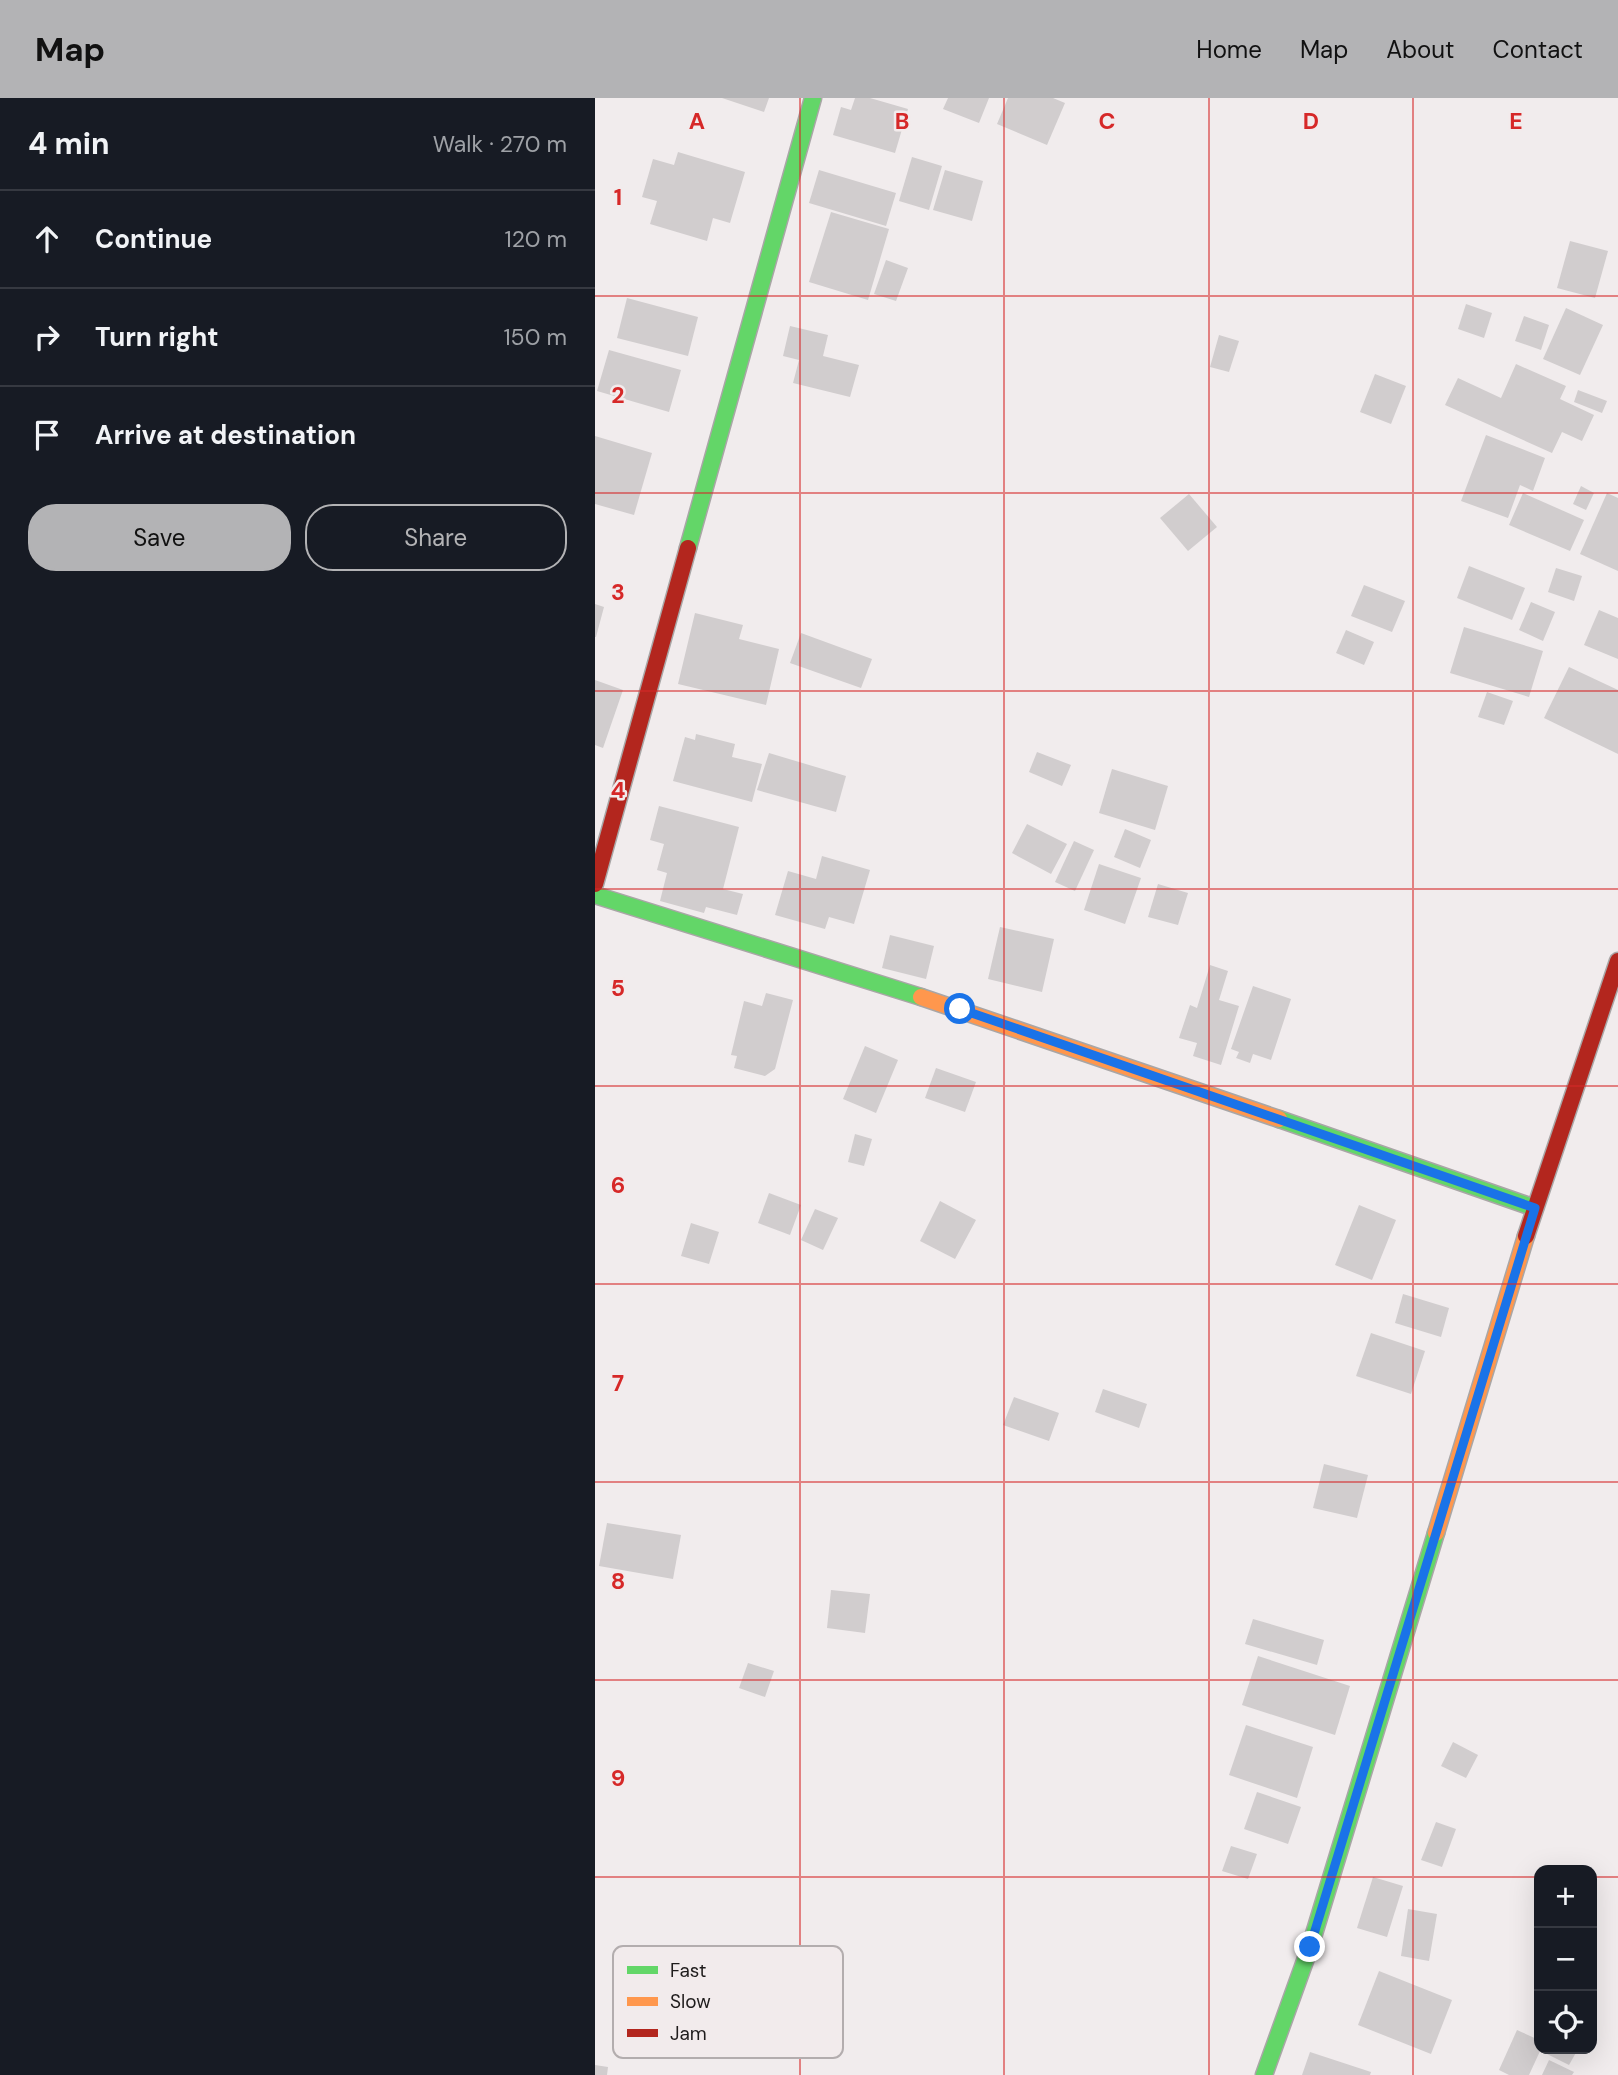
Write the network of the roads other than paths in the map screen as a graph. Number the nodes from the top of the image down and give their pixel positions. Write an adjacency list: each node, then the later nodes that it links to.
1 (813, 98): 2 (street)
2 (595, 884)
3 (595, 895): 5 (street)
4 (1618, 961): 5 (street)
5 (1535, 1208): 6 (street)
6 (1264, 2075)

